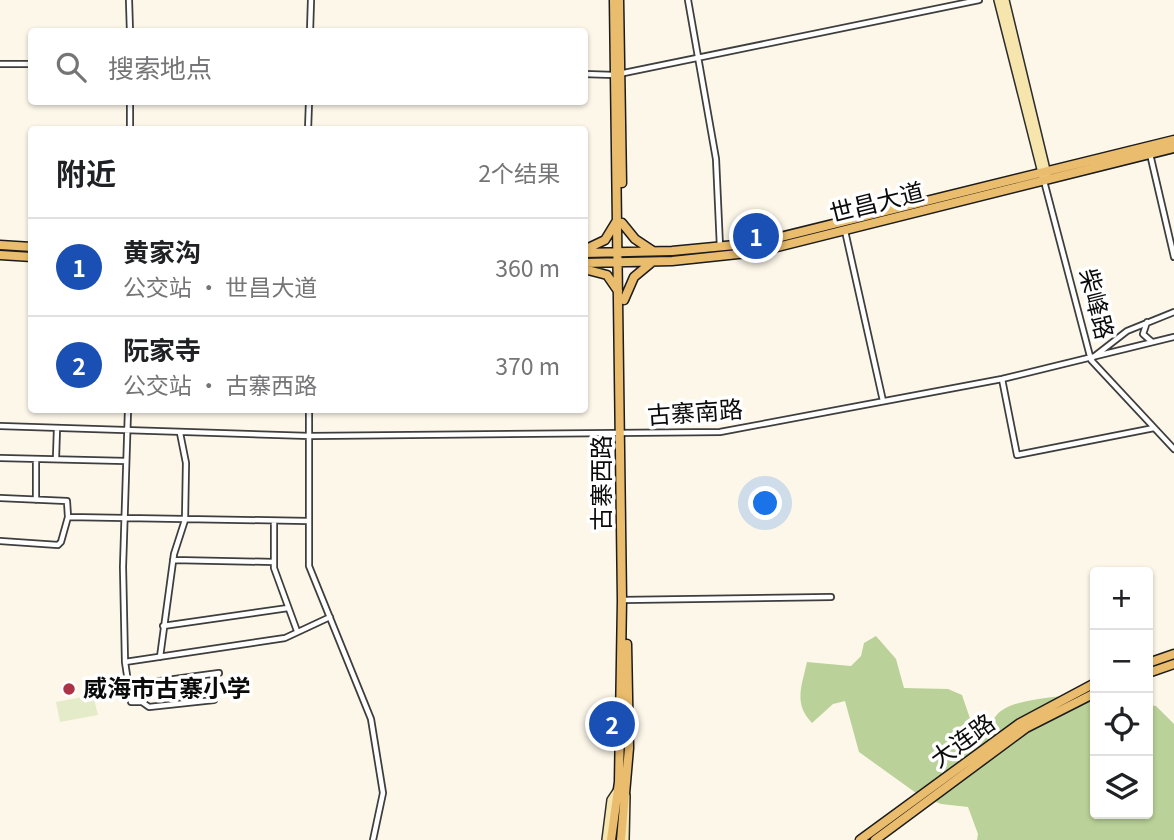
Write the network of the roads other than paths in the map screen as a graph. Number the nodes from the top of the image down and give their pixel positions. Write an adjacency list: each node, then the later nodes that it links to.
1 (129, 0): 10 (street)
2 (311, 0): 11 (street)
3 (614, 0): 16 (main road, 古寨西路)
4 (619, 0): 16 (main road, 古寨西路)
5 (688, 0): 12 (street)
6 (979, 0): 9 (street)
7 (998, 0): 24 (street, 柴峰路)
8 (1005, 0): 24 (street, 柴峰路)
9 (948, 3): 12 (street)
10 (130, 28)
11 (310, 28)
12 (698, 58): 16 (street); 29 (street)
13 (0, 64): 14 (street)
14 (28, 64)
15 (588, 74): 16 (street)
16 (617, 75): 25 (main road, 古寨西路)
17 (130, 105): 19 (street)
18 (309, 105): 20 (street)
19 (130, 126)
20 (308, 126)
21 (1174, 140): 24 (main road, 世昌大道)
22 (1174, 148): 23 (main road, 世昌大道)
23 (1150, 154): 24 (main road, 世昌大道); 35 (street)
24 (1045, 175): 26 (main road, 世昌大道); 29 (main road, 世昌大道); 45 (street, 柴峰路)
25 (620, 221): 30 (main road); 31 (main road); 36 (main road, 古寨西路)
26 (845, 231): 38 (main road, 世昌大道); 47 (street)
27 (0, 245): 28 (main road)
28 (28, 247)
29 (720, 247): 31 (main road, 世昌大道)
30 (588, 250)
31 (656, 252): 36 (main road, 世昌大道)
32 (588, 253): 36 (main road, 世昌大道)
33 (0, 256): 34 (main road)
34 (28, 257)
35 (1174, 257)
36 (621, 258): 37 (main road, 世昌大道); 38 (main road, 世昌大道); 40 (main road, 古寨西路)
37 (588, 262)
38 (652, 262): 40 (main road)
39 (588, 270): 40 (main road)
40 (621, 296): 56 (main road, 古寨西路)
41 (1172, 313): 42 (street)
42 (1148, 321): 44 (street); 45 (street)
43 (1174, 337): 44 (street, 古寨南路)
44 (1153, 342): 45 (street, 古寨南路)
45 (1091, 360): 46 (street, 古寨南路); 52 (street, 柴峰路)
46 (1002, 379): 47 (street, 古寨南路); 52 (street)
47 (883, 401): 56 (street, 古寨南路)
48 (128, 413): 53 (street)
49 (309, 413): 55 (street)
50 (0, 426): 51 (street, 古寨南路)
51 (57, 428): 53 (street, 古寨南路); 59 (street)
52 (1155, 428): 57 (street, 柴峰路)
53 (127, 431): 54 (street, 古寨南路); 61 (street)
54 (180, 433): 55 (street, 古寨南路); 66 (street)
55 (310, 436): 56 (street, 古寨南路); 68 (street)
56 (622, 436): 73 (main road, 古寨西路)
57 (1174, 449)
58 (0, 458): 60 (street)
59 (56, 458): 60 (street); 61 (street)
60 (36, 459): 63 (street)
61 (126, 461): 65 (street)
62 (0, 498): 63 (street)
63 (36, 500): 64 (street)
64 (68, 517): 65 (street); 69 (street)
65 (125, 519): 66 (street); 81 (street)
66 (185, 520): 67 (street); 70 (street)
67 (274, 521): 68 (street); 71 (street)
68 (309, 521): 75 (street)
69 (0, 541)
70 (173, 560): 71 (street); 76 (street)
71 (274, 562): 74 (street)
72 (831, 597): 73 (street)
73 (624, 600): 89 (main road, 古寨西路)
74 (288, 608): 76 (street); 77 (street)
75 (330, 617): 77 (street); 90 (street)
76 (163, 626): 79 (street)
77 (297, 631): 79 (street)
78 (1174, 654): 80 (main road)
79 (160, 657): 81 (street)
80 (1153, 661)
81 (125, 662): 85 (street)
82 (1174, 664): 83 (main road)
83 (1153, 671)
84 (219, 673): 85 (street)
85 (130, 685): 88 (street)
86 (1090, 686): 93 (main road, 大连路)
87 (1090, 696): 94 (main road, 大连路)
88 (214, 700)
89 (621, 792): 91 (main road, 古寨西路); 92 (main road, 古寨西路)
90 (373, 840)
91 (608, 840)
92 (623, 840)
93 (860, 840)
94 (875, 840)

